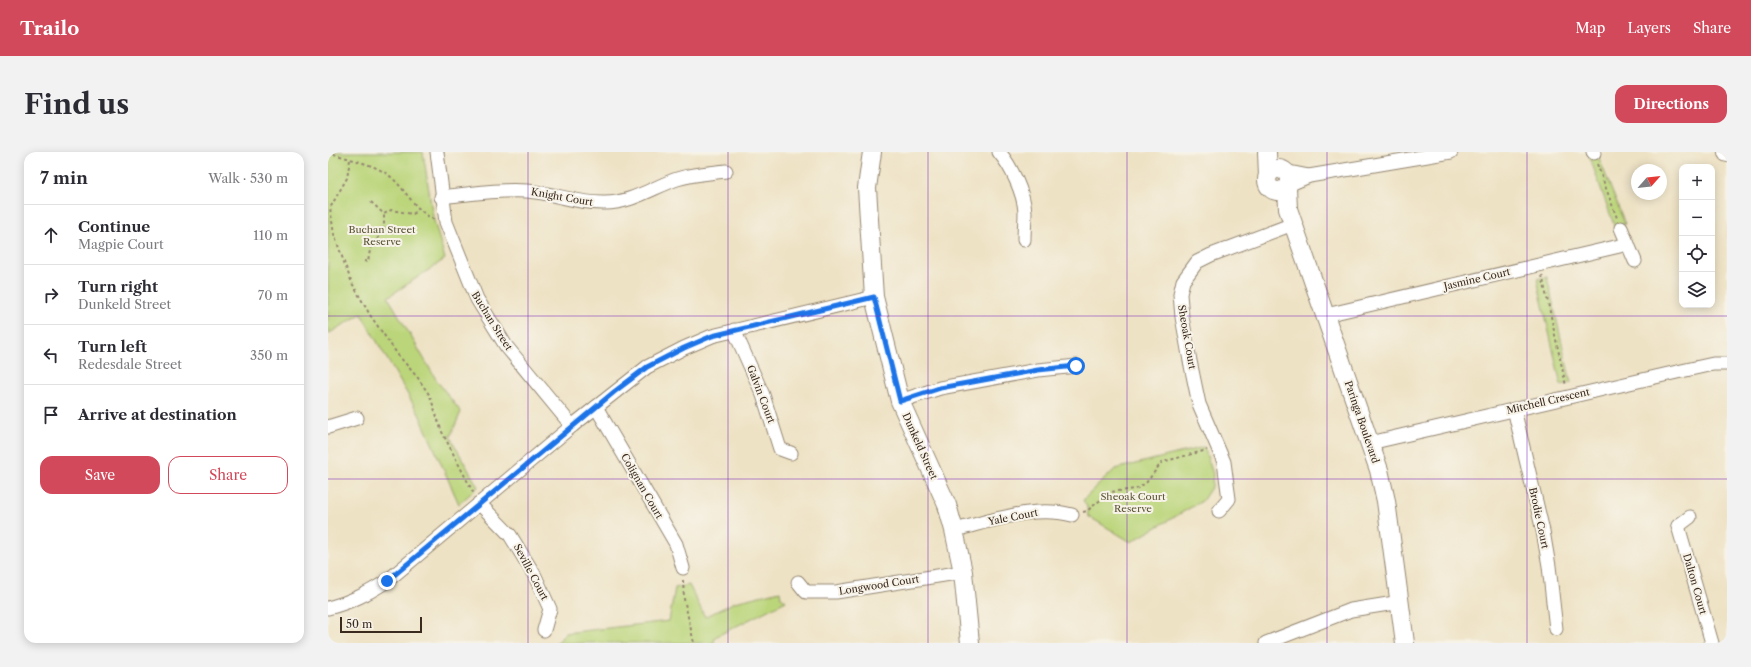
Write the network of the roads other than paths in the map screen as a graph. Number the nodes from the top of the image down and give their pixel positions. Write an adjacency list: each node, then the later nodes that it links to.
1 (437, 152): 8 (street, Buchan Street)
2 (872, 152): 14 (street, Dunkeld Street)
3 (999, 152): 11 (street)
4 (1268, 152): 7 (street)
5 (1451, 152): 7 (street)
6 (726, 171): 8 (street, Knight Court)
7 (1280, 180): 9 (street, Paringa Boulevard)
8 (442, 197): 23 (street, Buchan Street)
9 (1290, 216): 15 (street, Paringa Boulevard); 28 (street, Sheoak Court)
10 (1621, 228): 12 (street)
11 (1024, 240)
12 (1628, 244): 13 (street); 15 (street, Jasmine Court)
13 (1635, 261)
14 (874, 297): 16 (street); 19 (street, Dunkeld Street)
15 (1326, 315): 25 (street, Paringa Boulevard)
16 (734, 330): 20 (street); 26 (street, Galvin Court)
17 (1727, 364): 21 (street, Mitchell Crescent)
18 (1076, 366): 19 (street)
19 (900, 401): 31 (street, Dunkeld Street)
20 (596, 407): 23 (street); 32 (street, Colignan Court)
21 (1514, 409): 25 (street, Mitchell Crescent); 38 (street, Brodie Court)
22 (357, 418): 24 (street)
23 (572, 426): 27 (street)
24 (328, 427)
25 (1370, 443): 35 (street, Paringa Boulevard)
26 (791, 452)
27 (479, 503): 36 (street); 37 (street, Seville Court)
28 (1219, 512)
29 (1072, 515): 31 (street, Yale Court)
30 (1690, 517): 42 (street, Dalton Court)
31 (954, 530): 33 (street, Dunkeld Street)
32 (683, 568)
33 (963, 572): 34 (street, Longwood Court); 39 (street, Dunkeld Street)
34 (798, 582)
35 (1401, 602): 40 (street); 41 (street, Paringa Boulevard)
36 (328, 608)
37 (544, 630)
38 (1557, 632)
39 (970, 643)
40 (1266, 643)
41 (1405, 643)
42 (1712, 643)

